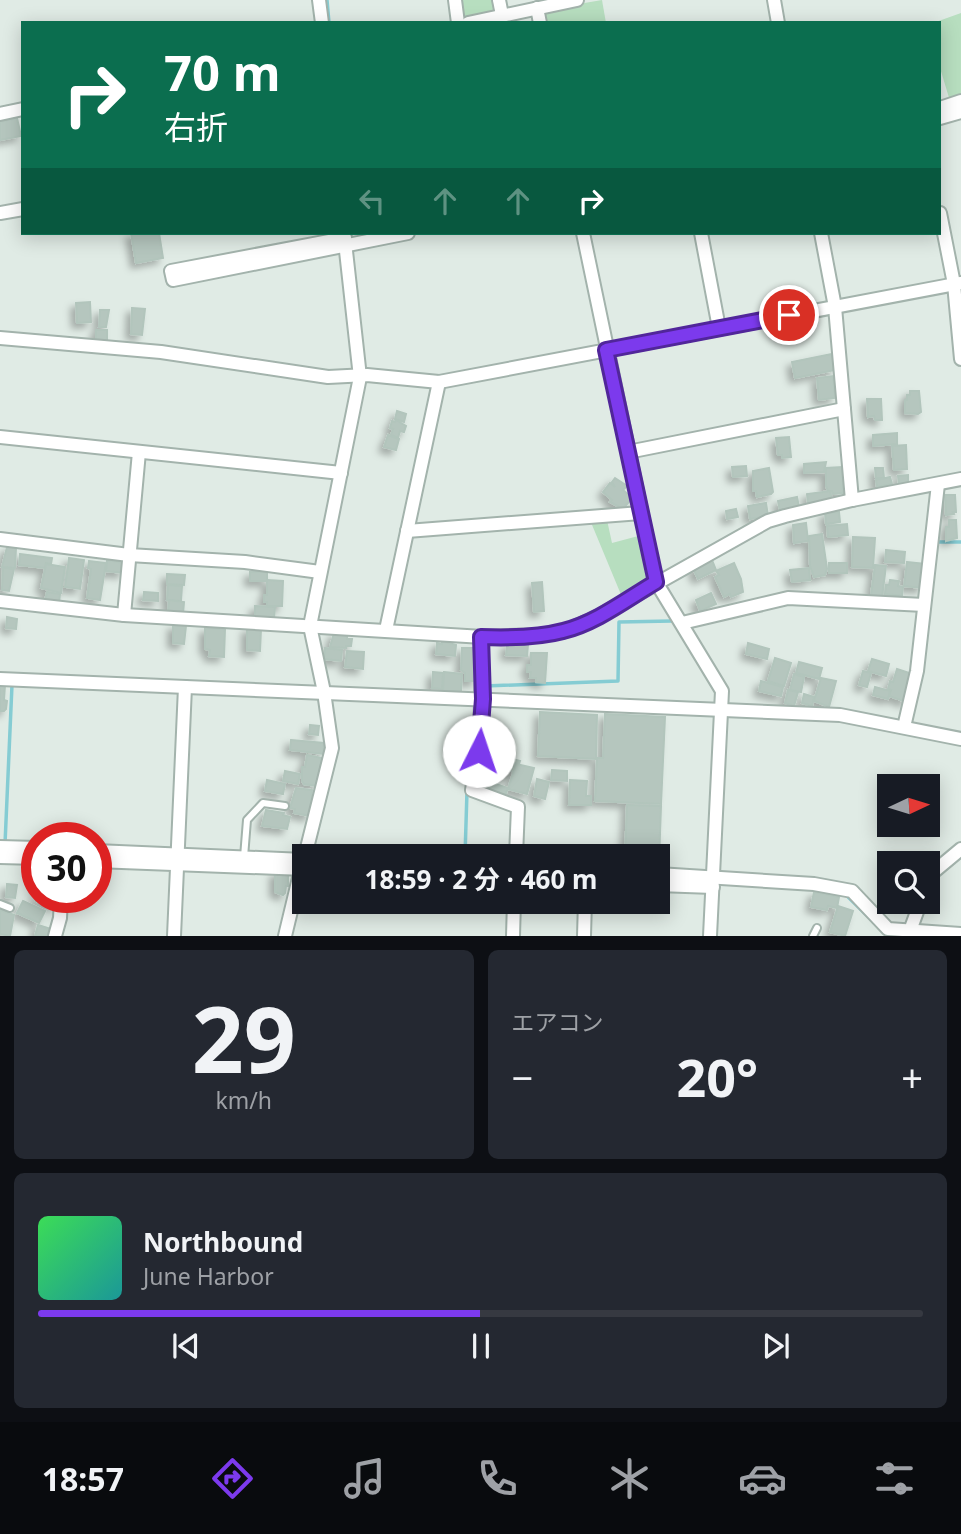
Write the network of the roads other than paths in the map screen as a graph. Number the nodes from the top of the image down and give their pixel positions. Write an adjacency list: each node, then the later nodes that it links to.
1 (319, 0): 8 (street)
2 (455, 0): 9 (street)
3 (499, 0): 7 (street)
4 (578, 0): 6 (street)
5 (774, 0): 12 (street)
6 (537, 8): 7 (street); 11 (street)
7 (502, 15): 10 (street)
8 (322, 21)
9 (458, 21)
10 (476, 21)
11 (540, 21)
12 (778, 21)
13 (961, 101): 14 (street)
14 (941, 108)
15 (21, 109): 17 (street)
16 (961, 112): 18 (street)
17 (0, 114)
18 (941, 118)
19 (21, 209): 20 (street)
20 (0, 213)
21 (941, 217): 27 (street)
22 (370, 235): 26 (street)
23 (583, 235): 31 (street)
24 (701, 235): 29 (street)
25 (821, 235): 28 (street)
26 (351, 236): 26 (street); 33 (street)
27 (958, 284): 28 (street); 32 (street)
28 (835, 307): 29 (street); 35 (street)
29 (719, 328): 31 (street)
30 (0, 338): 33 (street)
31 (606, 350): 34 (street); 38 (street)
32 (961, 359)
33 (360, 377): 34 (street); 39 (street)
34 (439, 382): 44 (street)
35 (844, 409): 38 (street); 42 (street)
36 (0, 437): 37 (street)
37 (139, 452): 39 (street); 46 (street)
38 (628, 452): 43 (street)
39 (341, 473): 47 (street)
40 (961, 479): 41 (street)
41 (938, 484): 42 (street); 50 (street)
42 (852, 500): 48 (street)
43 (641, 513): 44 (street); 48 (street)
44 (407, 531): 54 (street)
45 (0, 540): 46 (street)
46 (129, 555): 47 (street); 51 (street)
47 (320, 572): 53 (street)
48 (656, 582): 52 (street); 55 (street)
49 (0, 601): 51 (street)
50 (924, 605): 52 (street); 61 (street)
51 (124, 615): 53 (street)
52 (682, 623): 60 (street)
53 (310, 626): 54 (street); 58 (street)
54 (386, 630): 55 (street)
55 (481, 637): 59 (street)
56 (0, 678): 57 (street)
57 (185, 687): 58 (street); 73 (street)
58 (324, 692): 59 (street); 64 (street)
59 (483, 699): 60 (street); 65 (street)
60 (721, 709): 61 (street); 79 (street)
61 (904, 727): 62 (street)
62 (961, 739)
63 (285, 806): 71 (lane)
64 (308, 844)
65 (516, 844)
66 (0, 847): 67 (street)
67 (21, 848)
68 (961, 849): 77 (street)
69 (112, 853): 73 (street)
70 (0, 857): 72 (street)
71 (244, 857): 73 (street); 75 (street)
72 (21, 858)
73 (178, 859): 74 (street); 76 (street); 92 (street)
74 (112, 861)
75 (292, 861)
76 (292, 862)
77 (940, 866)
78 (670, 876): 79 (street)
79 (713, 882): 80 (street); 89 (street); 96 (street)
80 (670, 884)
81 (0, 904): 82 (lane)
82 (10, 908)
83 (292, 909): 93 (street)
84 (60, 913): 91 (street)
85 (514, 914): 94 (street)
86 (584, 914): 95 (street)
87 (916, 914): 89 (street)
88 (817, 928): 97 (lane)
89 (909, 933): 90 (street)
90 (961, 934)
91 (55, 936)
92 (174, 936)
93 (285, 936)
94 (513, 936)
95 (583, 936)
96 (710, 936)
97 (813, 936)

